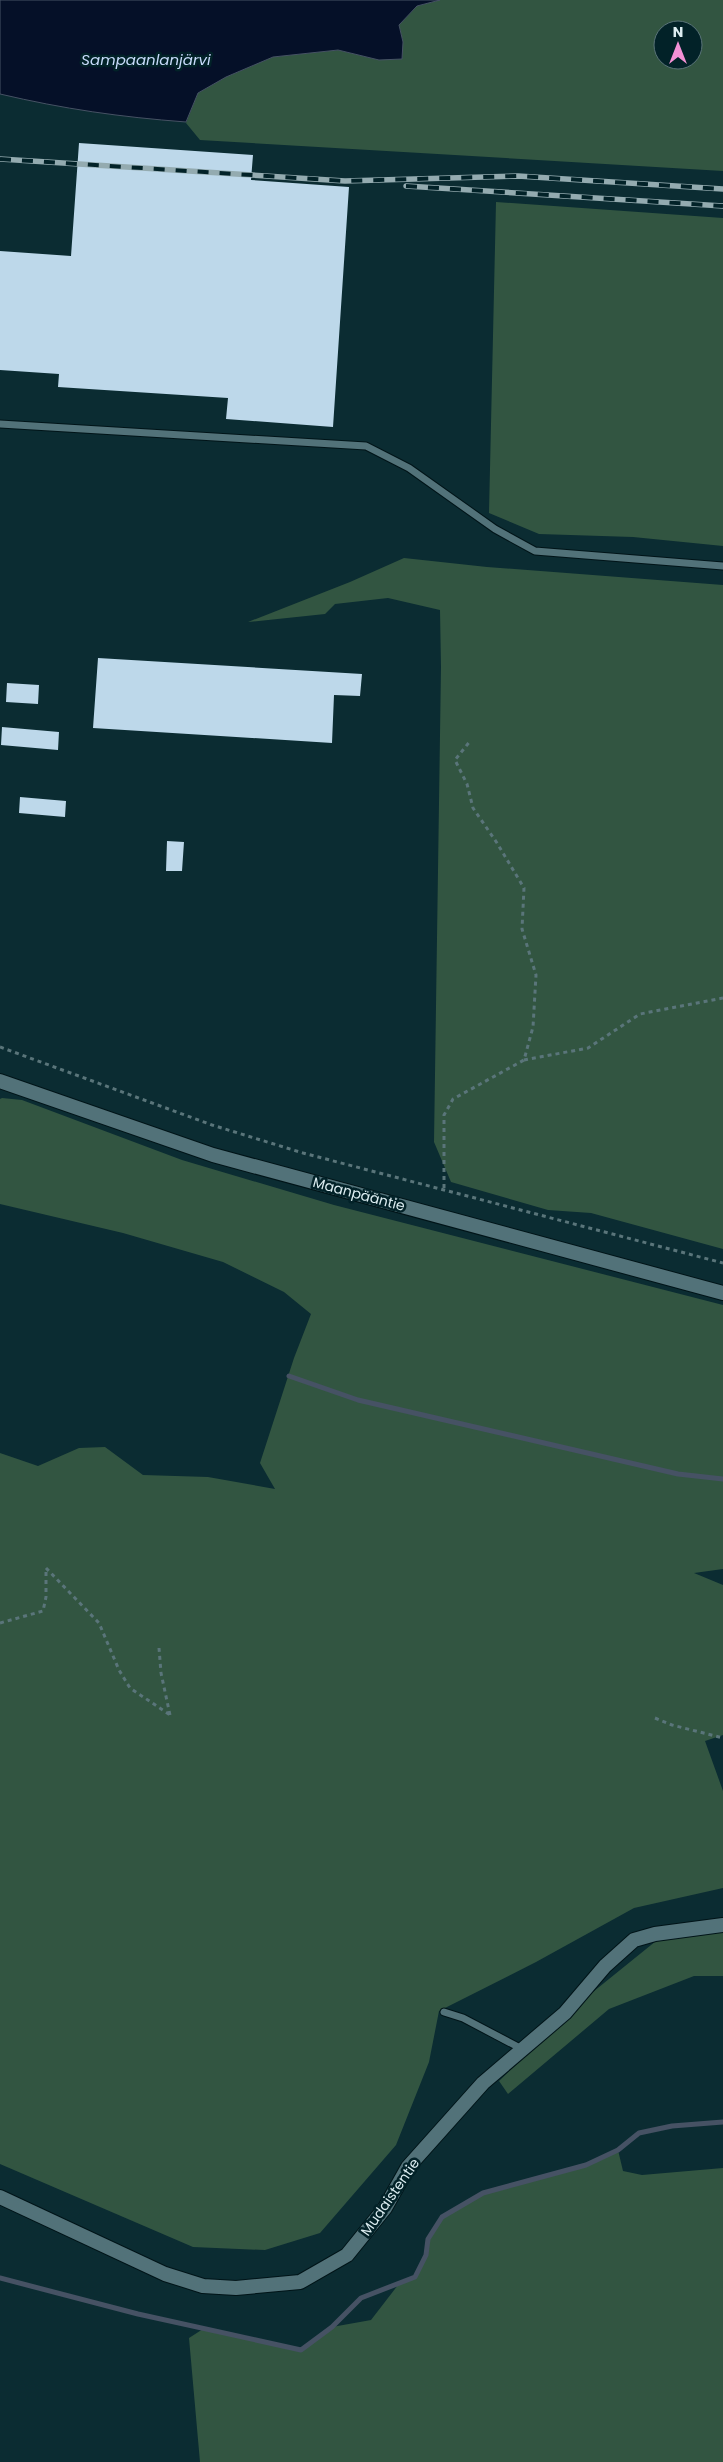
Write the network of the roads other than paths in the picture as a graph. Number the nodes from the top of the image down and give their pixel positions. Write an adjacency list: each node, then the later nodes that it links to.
1 (0, 424): 2 (lane)
2 (723, 566)
3 (2, 1084): 4 (street, Maanpääntie)
4 (723, 1294)
5 (723, 1924): 7 (street, Mudaistentie)
6 (444, 2012): 7 (lane)
7 (522, 2049): 8 (street, Mudaistentie)
8 (0, 2197)

